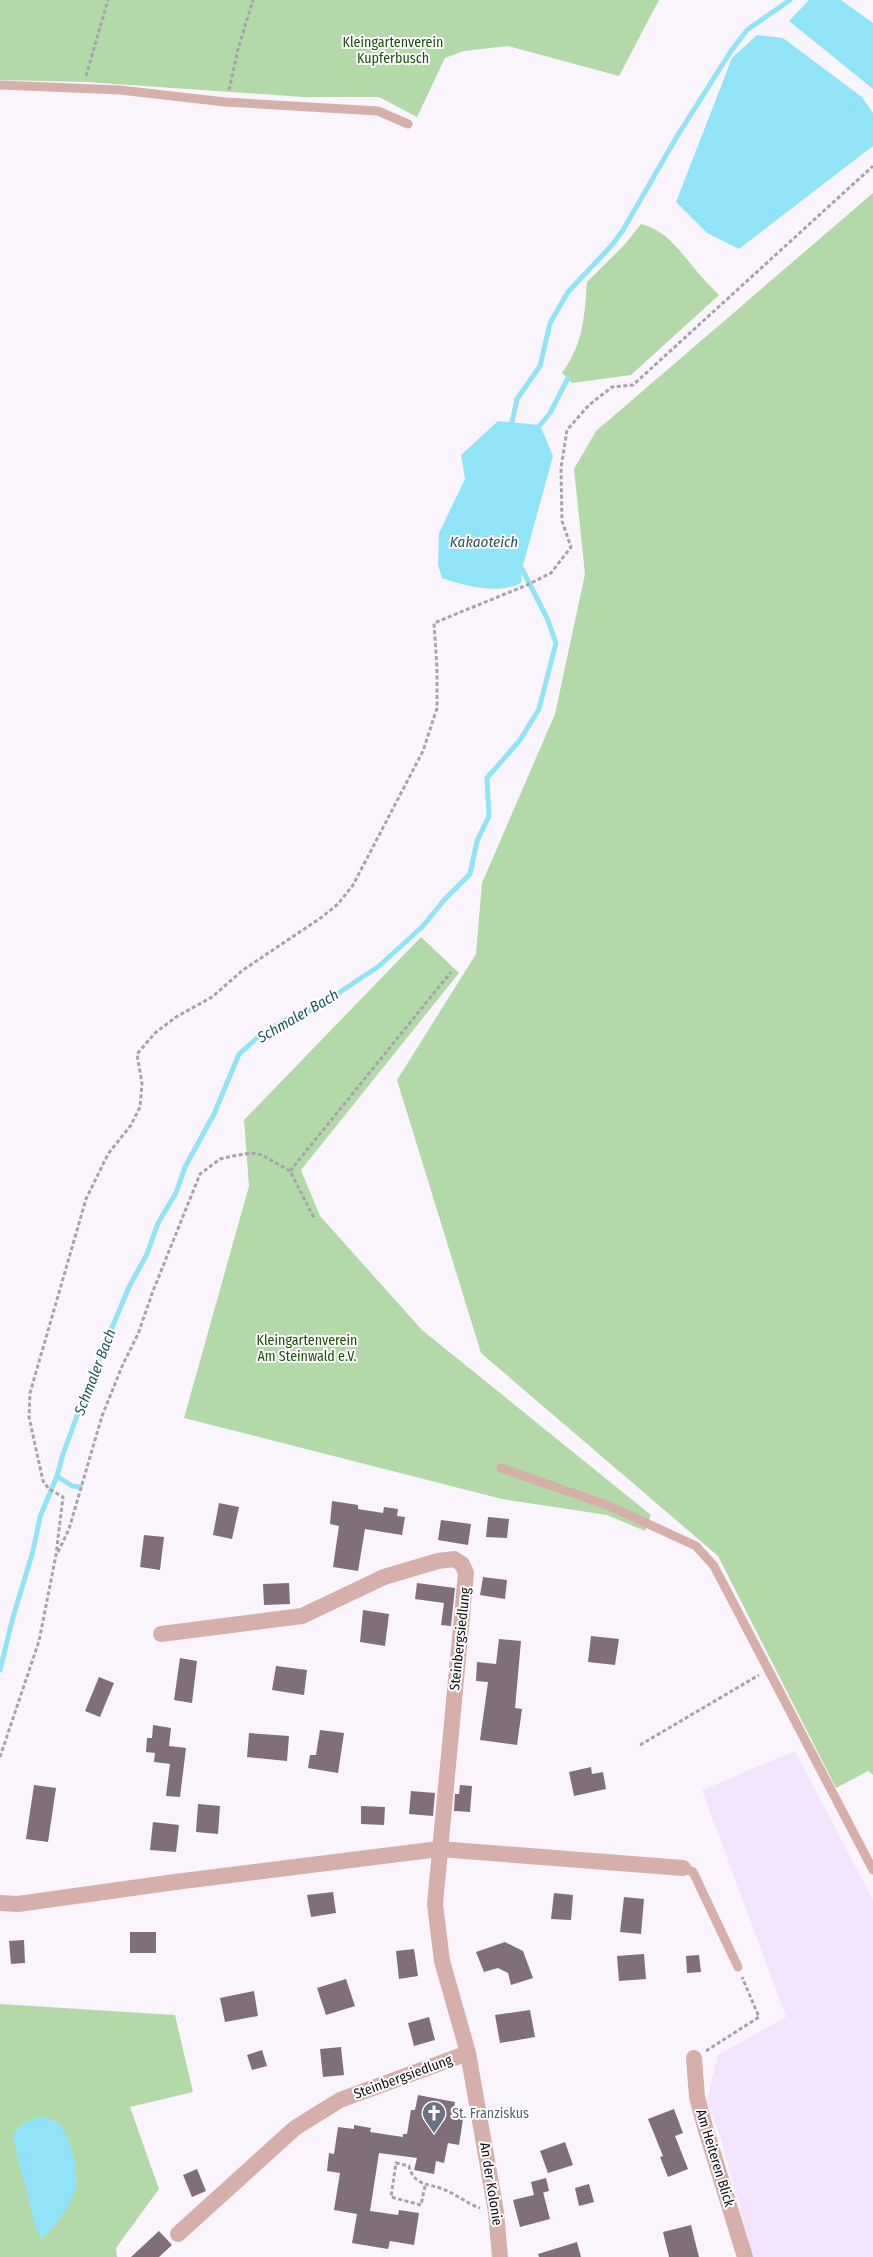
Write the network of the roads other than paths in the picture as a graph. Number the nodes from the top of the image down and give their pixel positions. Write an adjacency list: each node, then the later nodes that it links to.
1 (0, 85): 2 (lane)
2 (408, 124)
3 (502, 1468): 7 (lane)
4 (160, 1634): 5 (street, Steinbergsiedlung)
5 (440, 1849): 6 (street); 8 (street); 10 (street, Steinbergsiedlung)
6 (684, 1868): 9 (lane)
7 (873, 1870)
8 (0, 1903)
9 (738, 1967)
10 (468, 2053): 12 (street, Steinbergsiedlung); 13 (street, An der Kolonie)
11 (694, 2058): 14 (street, Am Heiteren Blick)
12 (178, 2234)
13 (500, 2257)
14 (745, 2257)

